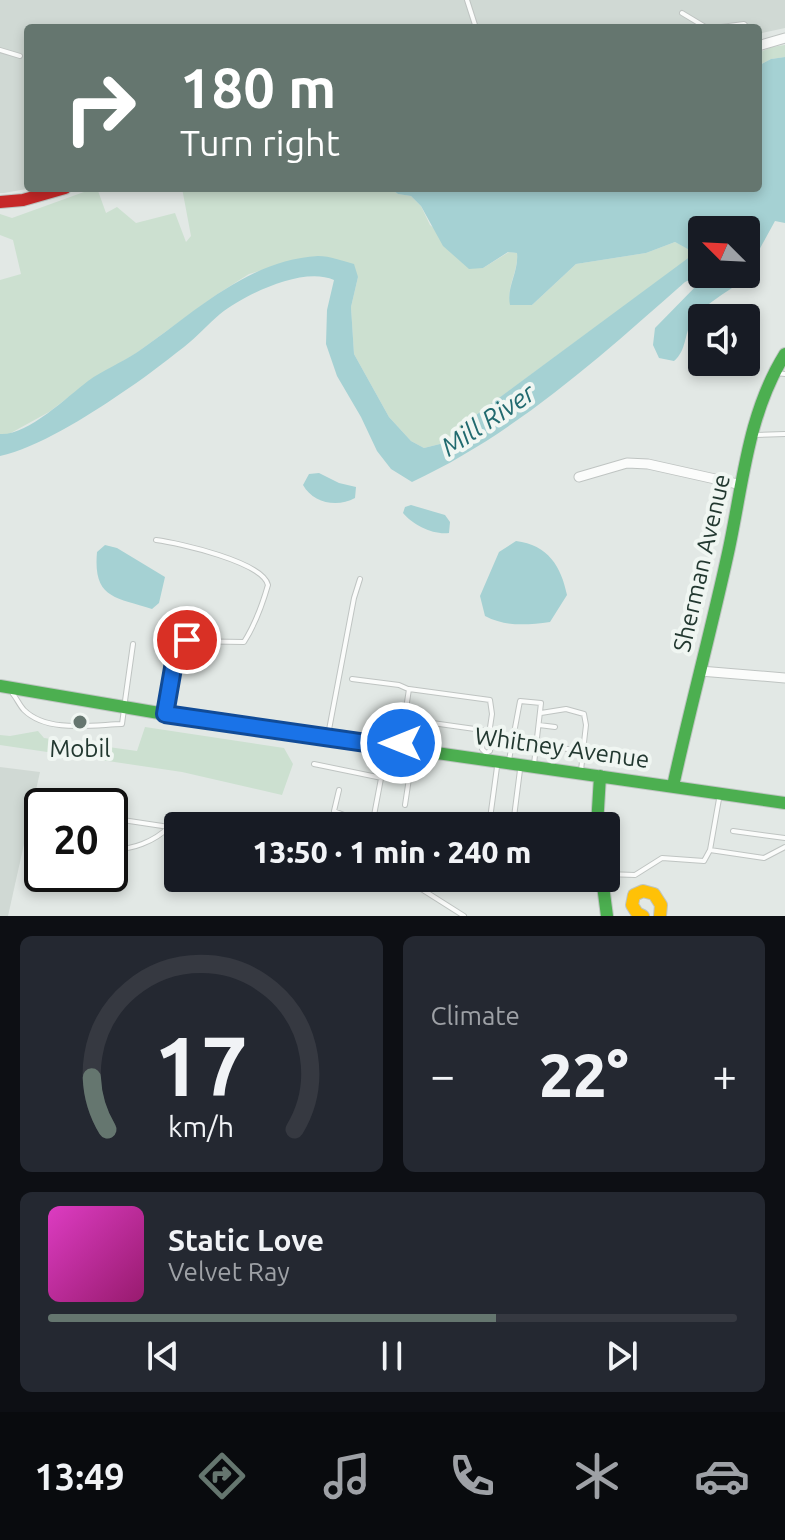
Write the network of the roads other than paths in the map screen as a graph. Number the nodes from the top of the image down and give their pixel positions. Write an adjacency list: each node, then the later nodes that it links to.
1 (467, 0): 3 (lane)
2 (682, 13): 4 (lane)
3 (475, 24)
4 (700, 24)
5 (785, 38): 6 (street)
6 (762, 42)
7 (0, 50): 8 (lane)
8 (20, 56)
9 (51, 192): 10 (main road)
10 (0, 202)
11 (785, 354): 12 (main road, Sherman Avenue)
12 (779, 373): 14 (main road, Sherman Avenue)
13 (785, 434): 14 (lane)
14 (753, 435): 16 (main road, Sherman Avenue)
15 (579, 477): 16 (street)
16 (742, 485): 20 (main road, Sherman Avenue)
17 (156, 540): 26 (lane)
18 (360, 579): 32 (lane)
19 (133, 644): 25 (lane)
20 (700, 671): 21 (street); 41 (main road, Sherman Avenue)
21 (785, 678)
22 (352, 679): 24 (lane)
23 (4, 686): 25 (main road, Whitney Avenue); 25 (lane)
24 (409, 689): 28 (lane); 31 (lane)
25 (124, 707): 26 (main road, Whitney Avenue)
26 (165, 714): 32 (main road, Whitney Avenue)
27 (540, 714): 29 (lane); 35 (lane); 36 (lane)
28 (404, 721): 31 (lane); 34 (lane)
29 (539, 725): 30 (lane); 33 (lane)
30 (555, 727)
31 (490, 732): 36 (lane)
32 (327, 737): 34 (main road, Whitney Avenue)
33 (537, 745): 35 (lane); 36 (lane)
34 (401, 746): 36 (main road, Whitney Avenue); 40 (lane); 45 (lane)
35 (583, 751): 38 (lane)
36 (505, 761): 38 (main road, Whitney Avenue); 46 (lane); 47 (lane)
37 (314, 764): 40 (lane)
38 (581, 773): 39 (main road, Whitney Avenue)
39 (600, 776): 41 (main road, Whitney Avenue); 48 (main road)
40 (382, 778): 42 (lane)
41 (673, 786): 43 (main road, Whitney Avenue)
42 (339, 790)
43 (720, 793): 44 (main road, Whitney Avenue); 56 (lane)
44 (785, 803)
45 (405, 805)
46 (492, 812)
47 (513, 812)
48 (598, 812)
49 (128, 821): 50 (lane)
50 (164, 826)
51 (164, 831): 54 (lane)
52 (733, 831): 53 (lane)
53 (785, 838)
54 (128, 847)
55 (785, 847): 56 (lane)
56 (710, 850): 57 (lane)
57 (620, 875)
58 (426, 892): 60 (lane)
59 (605, 892): 61 (main road)
60 (464, 916)
61 (607, 916)
62 (643, 916): 63 (main road)
63 (660, 916)

